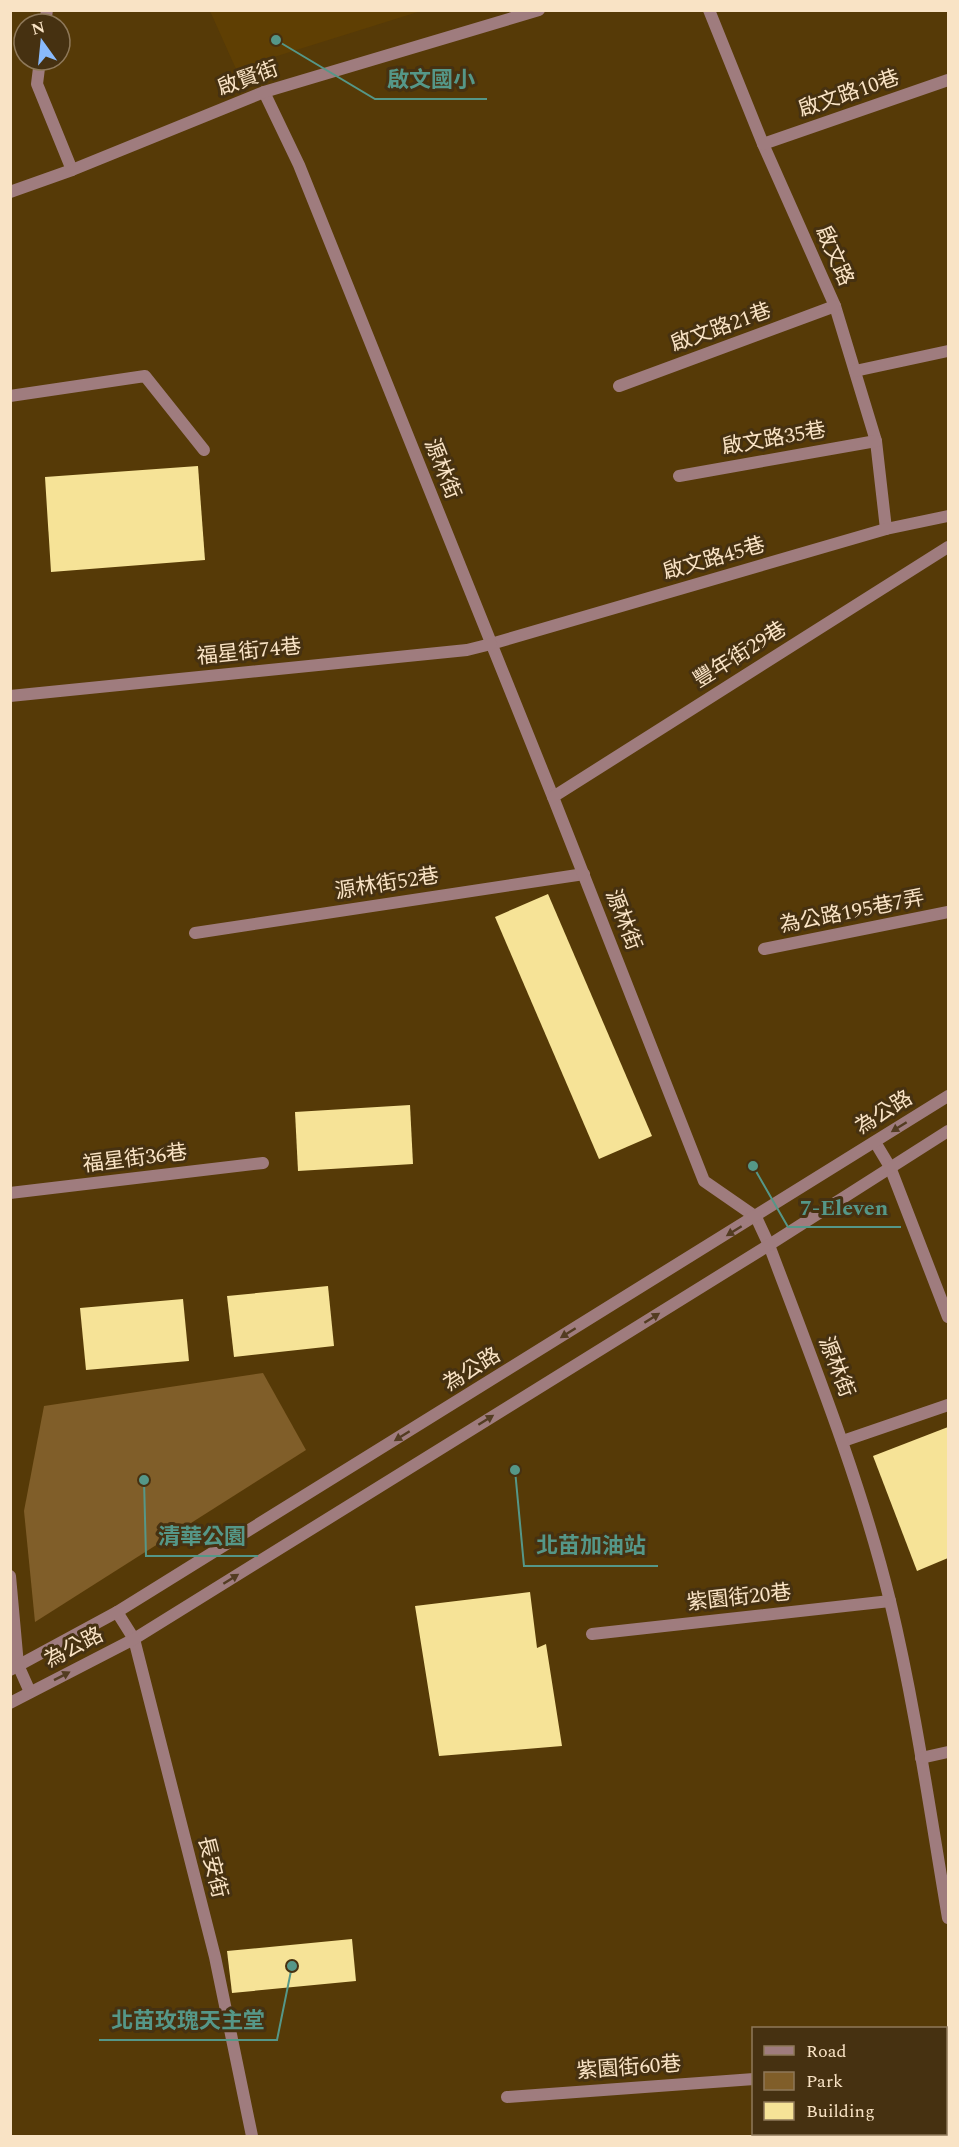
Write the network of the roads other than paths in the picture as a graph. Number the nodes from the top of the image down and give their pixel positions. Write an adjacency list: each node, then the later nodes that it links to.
1 (539, 10): 5 (street, 啟賢街)
2 (709, 10): 6 (street, 啟文路)
3 (38, 72): 7 (street)
4 (948, 80): 6 (street, 啟文路10巷)
5 (264, 92): 7 (street, 啟賢街); 20 (street, 源林街)
6 (763, 144): 9 (street, 啟文路)
7 (72, 170): 8 (street, 啟賢街)
8 (10, 192)
9 (835, 306): 11 (street, 啟文路); 12 (street, 啟文路21巷)
10 (948, 351): 11 (street)
11 (855, 371): 14 (street, 啟文路)
12 (620, 386)
13 (10, 396): 15 (street)
14 (876, 441): 16 (street, 啟文路35巷); 18 (street, 啟文路)
15 (204, 450)
16 (679, 476)
17 (948, 516): 18 (street, 啟文路45巷)
18 (886, 530): 20 (street, 啟文路45巷)
19 (948, 547): 22 (street, 豐年街29巷)
20 (491, 644): 21 (street, 福星街74巷); 22 (street, 源林街)
21 (10, 696)
22 (553, 797): 23 (street, 源林街)
23 (584, 874): 25 (street, 源林街52巷); 33 (street, 源林街)
24 (948, 912): 26 (street, 為公路195巷7弄)
25 (195, 933)
26 (764, 950)
27 (948, 1096): 29 (street, 為公路, one-way to 29)
28 (948, 1131): 31 (street, 為公路)
29 (875, 1142): 31 (street); 33 (street, 為公路)
30 (263, 1163): 32 (street, 福星街36巷)
31 (890, 1167): 34 (street, 為公路); 35 (street)
32 (10, 1192)
33 (756, 1217): 34 (street, 源林街); 40 (street, 為公路, one-way to 40)
34 (769, 1245): 37 (street, 源林街); 42 (street, 為公路, one-way to 34)
35 (948, 1317)
36 (948, 1405): 37 (street)
37 (843, 1441): 39 (street, 源林街)
38 (10, 1576): 43 (street)
39 (890, 1601): 41 (street, 紫園街20巷); 47 (street, 源林街)
40 (117, 1612): 42 (street, 長安街); 43 (street, 為公路)
41 (592, 1634)
42 (134, 1639): 44 (street, 為公路, one-way to 42); 51 (street, 長安街)
43 (14, 1668): 44 (street)
44 (30, 1692): 45 (street, 為公路)
45 (10, 1703)
46 (948, 1752): 47 (street)
47 (921, 1758): 48 (street, 源林街)
48 (948, 1918)
49 (752, 2079): 50 (street, 紫園街60巷)
50 (507, 2097)
51 (252, 2136)

